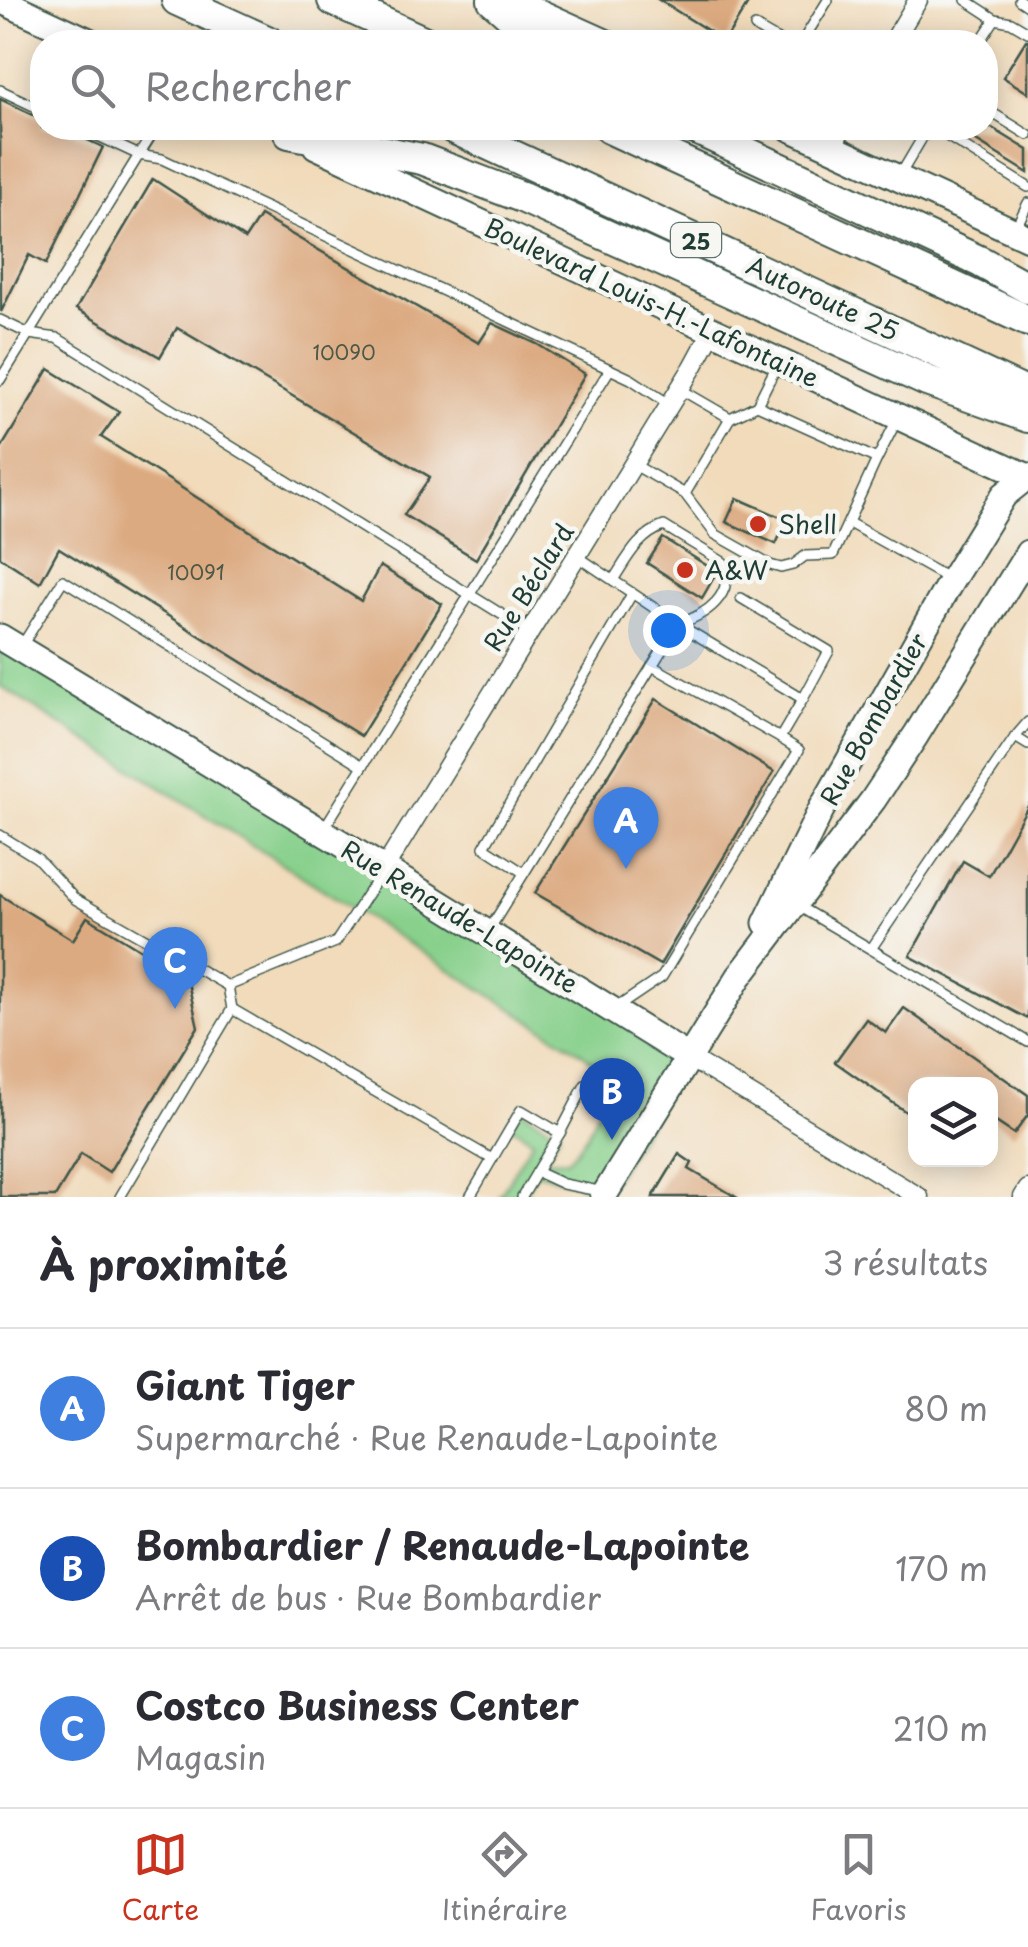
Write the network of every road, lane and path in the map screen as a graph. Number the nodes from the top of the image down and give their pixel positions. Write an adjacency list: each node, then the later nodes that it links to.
1 (0, 0): 13 (street)
2 (177, 0): 14 (highway)
3 (333, 0): 15 (highway)
4 (493, 0): 16 (highway)
5 (512, 0): 17 (street)
6 (828, 0): 19 (lane)
7 (918, 0): 20 (street)
8 (966, 0): 11 (lane)
9 (1019, 0): 10 (lane)
10 (1028, 6)
11 (995, 18): 21 (lane); 22 (lane)
12 (755, 27): 18 (lane)
13 (65, 30)
14 (243, 30)
15 (399, 30)
16 (527, 30)
17 (578, 30)
18 (760, 30)
19 (809, 30)
20 (900, 30)
21 (988, 30)
22 (1028, 32)
23 (0, 90): 24 (lane)
24 (30, 104)
25 (998, 116): 26 (lane)
26 (1028, 136)
27 (107, 140): 37 (lane)
28 (149, 140): 37 (lane)
29 (304, 140): 45 (street, Boulevard Louis-H.-Lafontaine)
30 (330, 140): 54 (highway)
31 (479, 140): 50 (highway, Autoroute 25 / 25)
32 (635, 140): 44 (highway)
33 (720, 140): 42 (highway)
34 (842, 140): 38 (street)
35 (923, 140): 38 (lane)
36 (951, 140): 39 (lane)
37 (140, 155): 46 (lane); 48 (lane)
38 (899, 178): 41 (street)
39 (1028, 187)
40 (1028, 203): 41 (lane)
41 (1021, 235)
42 (1028, 288)
43 (0, 320): 46 (lane)
44 (1028, 321)
45 (713, 330): 47 (street, Boulevard Louis-H.-Lafontaine); 51 (street, Rue Béclard)
46 (29, 334): 49 (lane); 66 (lane)
47 (779, 361): 52 (lane); 53 (street, Boulevard Louis-H.-Lafontaine)
48 (610, 369): 51 (lane); 66 (lane)
49 (0, 380)
50 (1028, 394)
51 (674, 396): 55 (lane); 57 (street, Rue Béclard)
52 (757, 405): 55 (lane); 56 (lane)
53 (899, 415): 56 (lane); 58 (street, Boulevard Louis-H.-Lafontaine)
54 (1028, 417)
55 (730, 418): 59 (lane)
56 (877, 459): 60 (lane)
57 (633, 464): 59 (lane); 62 (street, Rue Béclard)
58 (1028, 476): 64 (street, Rue Bombardier)
59 (685, 494): 60 (lane)
60 (849, 523): 64 (lane)
61 (1028, 553): 82 (street, Rue Bombardier)
62 (577, 556): 63 (lane); 69 (street, Rue Béclard)
63 (613, 580): 65 (lane); 68 (lane)
64 (951, 581): 85 (street, Rue Bombardier)
65 (632, 594): 68 (lane); 81 (lane)
66 (470, 596): 69 (lane); 77 (lane)
67 (740, 598): 72 (lane)
68 (678, 624): 71 (lane); 72 (lane)
69 (530, 632): 80 (street, Rue Béclard)
70 (10, 643): 77 (lane); 78 (street, Rue Renaude-Lapointe)
71 (652, 666): 74 (lane); 81 (lane)
72 (803, 699): 74 (lane)
73 (1028, 722): 75 (lane)
74 (780, 738): 88 (lane)
75 (1014, 738): 76 (lane); 84 (lane)
76 (1028, 745)
77 (363, 766): 78 (lane)
78 (322, 832): 80 (street, Rue Renaude-Lapointe)
79 (0, 835): 86 (lane)
80 (384, 869): 83 (street, Rue Renaude-Lapointe); 86 (lane)
81 (524, 873): 83 (lane)
82 (795, 904): 84 (lane); 85 (street, Rue Bombardier)
83 (487, 932): 88 (street, Rue Renaude-Lapointe)
84 (871, 949): 89 (lane)
85 (739, 977): 90 (street, Rue Bombardier)
86 (228, 986): 87 (lane)
87 (232, 1009): 93 (lane); 98 (lane)
88 (614, 1010): 90 (street, Rue Renaude-Lapointe)
89 (1028, 1042)
90 (688, 1057): 97 (street, Rue Bombardier); 100 (street, Rue Renaude-Lapointe)
91 (585, 1084): 92 (lane)
92 (560, 1134): 93 (lane); 94 (lane)
93 (492, 1158): 99 (lane)
94 (537, 1172): 96 (lane); 97 (lane)
95 (1028, 1189): 101 (street)
96 (526, 1195)
97 (605, 1195)
98 (120, 1197)
99 (470, 1197)
100 (919, 1197)
101 (1023, 1197)

